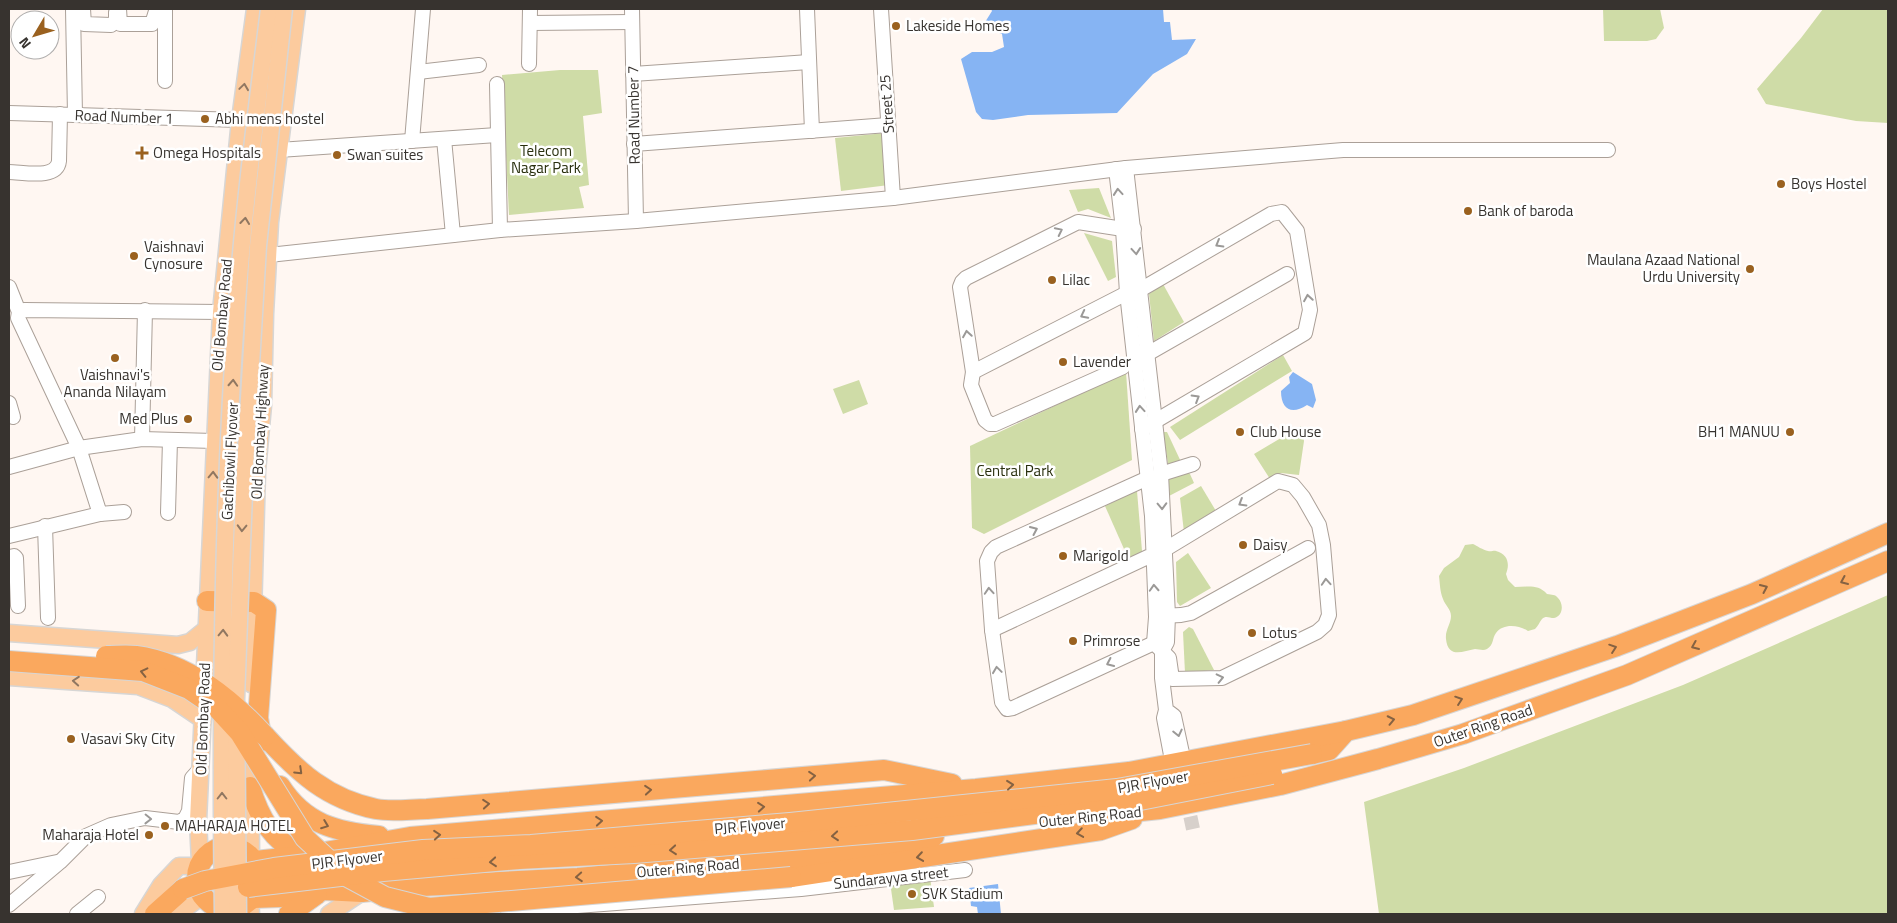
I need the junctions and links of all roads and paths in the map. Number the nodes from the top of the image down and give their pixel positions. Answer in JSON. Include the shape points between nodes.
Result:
{"nodes":[{"id":1,"x":73,"y":9,"type":"edge"},
{"id":2,"x":82,"y":9,"type":"edge"},
{"id":3,"x":117,"y":9,"type":"edge"},
{"id":4,"x":255,"y":9,"type":"edge"},
{"id":5,"x":269,"y":9,"type":"edge"},
{"id":6,"x":284,"y":9,"type":"edge"},
{"id":7,"x":297,"y":9,"type":"edge"},
{"id":8,"x":423,"y":9,"type":"edge"},
{"id":9,"x":530,"y":9,"type":"edge"},
{"id":10,"x":806,"y":9,"type":"edge"},
{"id":11,"x":880,"y":9,"type":"edge"},
{"id":12,"x":160,"y":10,"type":"edge"},
{"id":13,"x":632,"y":16,"type":"edge"},
{"id":14,"x":530,"y":23,"type":"junction"},
{"id":15,"x":809,"y":62,"type":"junction"},
{"id":16,"x":530,"y":64,"type":"dead end"},
{"id":17,"x":479,"y":65,"type":"dead end"},
{"id":18,"x":418,"y":72,"type":"junction"},
{"id":19,"x":633,"y":74,"type":"junction"},
{"id":20,"x":165,"y":81,"type":"dead end"},
{"id":21,"x":497,"y":84,"type":"dead end"},
{"id":22,"x":9,"y":113,"type":"edge"},
{"id":23,"x":60,"y":114,"type":"junction"},
{"id":24,"x":75,"y":114,"type":"junction"},
{"id":25,"x":240,"y":120,"type":"junction"},
{"id":26,"x":888,"y":125,"type":"junction"},
{"id":27,"x":812,"y":131,"type":"junction"},
{"id":28,"x":497,"y":135,"type":"junction"},
{"id":29,"x":444,"y":139,"type":"junction"},
{"id":30,"x":412,"y":141,"type":"junction"},
{"id":31,"x":634,"y":144,"type":"junction"},
{"id":32,"x":279,"y":150,"type":"junction"},
{"id":33,"x":1608,"y":150,"type":"dead end"},
{"id":34,"x":1121,"y":168,"type":"junction"},
{"id":35,"x":9,"y":172,"type":"edge"},
{"id":36,"x":893,"y":198,"type":"junction"},
{"id":37,"x":636,"y":221,"type":"junction"},
{"id":38,"x":1128,"y":229,"type":"junction"},
{"id":39,"x":500,"y":230,"type":"junction"},
{"id":40,"x":453,"y":235,"type":"junction"},
{"id":41,"x":269,"y":256,"type":"junction"},
{"id":42,"x":1287,"y":274,"type":"dead end"},
{"id":43,"x":9,"y":287,"type":"edge"},
{"id":44,"x":1133,"y":291,"type":"junction"},
{"id":45,"x":145,"y":310,"type":"junction"},
{"id":46,"x":221,"y":312,"type":"junction"},
{"id":47,"x":15,"y":317,"type":"edge"},
{"id":48,"x":1142,"y":357,"type":"junction"},
{"id":49,"x":1123,"y":367,"type":"dead end"},
{"id":50,"x":973,"y":372,"type":"junction"},
{"id":51,"x":9,"y":402,"type":"edge"},
{"id":52,"x":13,"y":417,"type":"dead end"},
{"id":53,"x":1148,"y":426,"type":"junction"},
{"id":54,"x":142,"y":439,"type":"junction"},
{"id":55,"x":170,"y":440,"type":"junction"},
{"id":56,"x":214,"y":441,"type":"junction"},
{"id":57,"x":79,"y":448,"type":"junction"},
{"id":58,"x":1193,"y":464,"type":"dead end"},
{"id":59,"x":9,"y":467,"type":"edge"},
{"id":60,"x":1154,"y":476,"type":"junction"},
{"id":61,"x":124,"y":512,"type":"dead end"},
{"id":62,"x":168,"y":513,"type":"dead end"},
{"id":63,"x":100,"y":514,"type":"junction"},
{"id":64,"x":44,"y":526,"type":"junction"},
{"id":65,"x":1888,"y":533,"type":"edge"},
{"id":66,"x":9,"y":536,"type":"edge"},
{"id":67,"x":1308,"y":548,"type":"dead end"},
{"id":68,"x":1158,"y":553,"type":"junction"},
{"id":69,"x":9,"y":557,"type":"edge"},
{"id":70,"x":1888,"y":561,"type":"edge"},
{"id":71,"x":208,"y":601,"type":"junction"},
{"id":72,"x":254,"y":602,"type":"junction"},
{"id":73,"x":18,"y":606,"type":"dead end"},
{"id":74,"x":1162,"y":616,"type":"junction"},
{"id":75,"x":48,"y":618,"type":"dead end"},
{"id":76,"x":206,"y":629,"type":"junction"},
{"id":77,"x":992,"y":630,"type":"junction"},
{"id":78,"x":9,"y":633,"type":"edge"},
{"id":79,"x":1158,"y":647,"type":"junction"},
{"id":80,"x":9,"y":650,"type":"edge"},
{"id":81,"x":9,"y":661,"type":"edge"},
{"id":82,"x":9,"y":677,"type":"edge"},
{"id":83,"x":1166,"y":710,"type":"dead end"},
{"id":84,"x":203,"y":720,"type":"junction"},
{"id":85,"x":1346,"y":731,"type":"junction"},
{"id":86,"x":1314,"y":759,"type":"junction"},
{"id":87,"x":1369,"y":762,"type":"junction"},
{"id":88,"x":201,"y":768,"type":"junction"},
{"id":89,"x":250,"y":787,"type":"junction"},
{"id":90,"x":976,"y":789,"type":"junction"},
{"id":91,"x":1160,"y":809,"type":"junction"},
{"id":92,"x":410,"y":837,"type":"junction"},
{"id":93,"x":302,"y":856,"type":"junction"},
{"id":94,"x":252,"y":859,"type":"junction"},
{"id":95,"x":60,"y":862,"type":"junction"},
{"id":96,"x":200,"y":864,"type":"junction"},
{"id":97,"x":965,"y":870,"type":"dead end"},
{"id":98,"x":9,"y":872,"type":"edge"},
{"id":99,"x":398,"y":888,"type":"junction"},
{"id":100,"x":323,"y":890,"type":"junction"},
{"id":101,"x":362,"y":892,"type":"junction"},
{"id":102,"x":98,"y":897,"type":"dead end"},
{"id":103,"x":202,"y":903,"type":"edge"},
{"id":104,"x":9,"y":904,"type":"edge"},
{"id":105,"x":248,"y":907,"type":"edge"},
{"id":106,"x":77,"y":914,"type":"edge"},
{"id":107,"x":143,"y":914,"type":"edge"},
{"id":108,"x":155,"y":914,"type":"edge"},
{"id":109,"x":167,"y":914,"type":"edge"},
{"id":110,"x":178,"y":914,"type":"edge"},
{"id":111,"x":223,"y":914,"type":"edge"},
{"id":112,"x":289,"y":914,"type":"edge"},
{"id":113,"x":329,"y":914,"type":"edge"},
{"id":114,"x":404,"y":914,"type":"edge"},
{"id":115,"x":502,"y":914,"type":"edge"},
{"id":116,"x":508,"y":914,"type":"edge"}],
"edges":[{"from":1,"to":24,"type":"street"},
{"from":2,"to":3,"type":"street","via":[[84,24],[111,25],[116,21]]},
{"from":3,"to":12,"type":"street","via":[[120,24],[152,24]]},
{"from":25,"to":4,"type":"main road","name":"Old Bombay Road","one_way":true},
{"from":111,"to":5,"type":"main road","name":"Gachibowli Flyover","one_way":true,"bridge":true,"via":[[221,692],[237,305]]},
{"from":6,"to":105,"type":"main road","name":"Gachibowli Flyover","one_way":true,"bridge":true,"via":[[258,246],[245,468],[236,699]]},
{"from":7,"to":32,"type":"main road","name":"Old Bombay Highway"},
{"from":8,"to":18,"type":"street"},
{"from":9,"to":14,"type":"street"},
{"from":10,"to":15,"type":"street"},
{"from":11,"to":26,"type":"street","name":"Street 25"},
{"from":12,"to":20,"type":"street"},
{"from":13,"to":14,"type":"street"},
{"from":13,"to":19,"type":"street","name":"Road Number 7"},
{"from":14,"to":16,"type":"street"},
{"from":15,"to":19,"type":"street"},
{"from":15,"to":27,"type":"street"},
{"from":17,"to":18,"type":"street"},
{"from":18,"to":30,"type":"street"},
{"from":19,"to":31,"type":"street","name":"Road Number 7"},
{"from":21,"to":28,"type":"street"},
{"from":22,"to":23,"type":"street","name":"Road Number 1"},
{"from":23,"to":24,"type":"street","name":"Road Number 1"},
{"from":23,"to":35,"type":"street","via":[[59,166],[44,173]]},
{"from":24,"to":25,"type":"street","name":"Road Number 1"},
{"from":25,"to":46,"type":"main road","name":"Old Bombay Road"},
{"from":26,"to":27,"type":"street"},
{"from":26,"to":36,"type":"street","name":"Street 25"},
{"from":27,"to":31,"type":"street"},
{"from":28,"to":29,"type":"street"},
{"from":28,"to":39,"type":"street"},
{"from":29,"to":30,"type":"street"},
{"from":29,"to":40,"type":"street"},
{"from":30,"to":32,"type":"street"},
{"from":31,"to":37,"type":"street","name":"Road Number 7"},
{"from":32,"to":41,"type":"main road","name":"Old Bombay Highway"},
{"from":33,"to":34,"type":"street","via":[[1343,150]]},
{"from":34,"to":36,"type":"street"},
{"from":34,"to":38,"type":"street"},
{"from":36,"to":37,"type":"street"},
{"from":37,"to":39,"type":"street"},
{"from":38,"to":44,"type":"street"},
{"from":50,"to":38,"type":"street","one_way":true,"via":[[960,287],[962,282],[1078,222]]},
{"from":39,"to":40,"type":"street"},
{"from":40,"to":41,"type":"street"},
{"from":41,"to":72,"type":"main road","name":"Old Bombay Highway","via":[[257,471]]},
{"from":42,"to":48,"type":"street"},
{"from":43,"to":47,"type":"street"},
{"from":44,"to":48,"type":"street"},
{"from":44,"to":50,"type":"street","one_way":true},
{"from":53,"to":44,"type":"street","one_way":true,"via":[[1305,333],[1310,310],[1297,231],[1282,212],[1271,214]]},
{"from":45,"to":46,"type":"street"},
{"from":45,"to":47,"type":"street","via":[[24,310]]},
{"from":45,"to":54,"type":"street"},
{"from":46,"to":56,"type":"main road","name":"Old Bombay Road"},
{"from":47,"to":57,"type":"street"},
{"from":48,"to":53,"type":"street"},
{"from":49,"to":50,"type":"street","via":[[995,424],[985,420],[971,385]]},
{"from":51,"to":52,"type":"street"},
{"from":53,"to":60,"type":"street"},
{"from":54,"to":55,"type":"street"},
{"from":54,"to":57,"type":"street"},
{"from":55,"to":56,"type":"street"},
{"from":55,"to":62,"type":"street"},
{"from":71,"to":56,"type":"main road","name":"Old Bombay Road","one_way":true},
{"from":57,"to":59,"type":"street"},
{"from":57,"to":63,"type":"street"},
{"from":58,"to":60,"type":"street"},
{"from":60,"to":68,"type":"street","via":[[1152,516]]},
{"from":77,"to":60,"type":"street","one_way":true,"via":[[987,561],[996,547]]},
{"from":61,"to":63,"type":"street"},
{"from":63,"to":64,"type":"street"},
{"from":64,"to":66,"type":"street"},
{"from":64,"to":75,"type":"street"},
{"from":85,"to":65,"type":"highway","one_way":true,"via":[[1413,715],[1617,646],[1752,594]]},
{"from":67,"to":74,"type":"street","via":[[1191,613]]},
{"from":68,"to":74,"type":"street"},
{"from":68,"to":77,"type":"street"},
{"from":79,"to":68,"type":"street","one_way":true,"via":[[1169,658],[1172,680],[1212,680],[1230,675],[1318,632],[1329,615],[1319,525],[1293,486],[1278,481]]},
{"from":69,"to":73,"type":"street","via":[[16,558]]},
{"from":70,"to":87,"type":"highway","name":"Outer Ring Road","one_way":true,"via":[[1627,675],[1463,734]]},
{"from":71,"to":72,"type":"highway"},
{"from":71,"to":76,"type":"main road","name":"Old Bombay Road"},
{"from":72,"to":89,"type":"main road","name":"Old Bombay Highway"},
{"from":72,"to":92,"type":"highway","one_way":true,"via":[[266,610],[259,726],[271,772],[284,792],[313,820],[337,830]]},
{"from":74,"to":79,"type":"street","via":[[1166,642]]},
{"from":76,"to":78,"type":"main road","via":[[190,642],[178,645]]},
{"from":76,"to":84,"type":"main road","name":"Old Bombay Road"},
{"from":79,"to":77,"type":"street","one_way":true,"via":[[1007,709],[1002,702]]},
{"from":79,"to":83,"type":"street"},
{"from":80,"to":90,"type":"highway","one_way":true,"bridge":true,"via":[[135,656],[157,660],[186,672],[244,713],[305,777],[340,799],[378,810],[427,809],[884,770]]},
{"from":91,"to":81,"type":"highway","one_way":true,"bridge":true,"via":[[1101,830],[791,877],[429,908],[385,897],[346,876],[305,838],[240,733],[217,708],[189,688],[143,671]]},
{"from":84,"to":82,"type":"main road","one_way":true,"via":[[172,699],[138,686]]},
{"from":84,"to":88,"type":"main road","name":"Old Bombay Road"},
{"from":85,"to":86,"type":"highway","name":"PJR Flyover","via":[[1329,750]]},
{"from":90,"to":85,"type":"highway","one_way":true,"via":[[1129,772]]},
{"from":86,"to":87,"type":"highway","name":"PJR Flyover"},
{"from":86,"to":108,"type":"highway","name":"PJR Flyover","bridge":true,"via":[[1117,789],[790,823],[531,845],[423,850],[274,868],[205,881],[183,889]]},
{"from":86,"to":109,"type":"highway","name":"PJR Flyover","one_way":true,"bridge":true,"via":[[1237,782],[1135,800],[912,830],[634,854],[519,859],[271,883],[190,898]]},
{"from":87,"to":91,"type":"highway","name":"Outer Ring Road"},
{"from":95,"to":88,"type":"street","one_way":true,"via":[[86,836],[111,825],[145,818],[179,822],[185,819],[189,811],[192,778]]},
{"from":88,"to":96,"type":"main road","name":"Old Bombay Road"},
{"from":89,"to":93,"type":"highway","via":[[257,810],[269,831]]},
{"from":89,"to":94,"type":"main road","name":"Old Bombay Highway"},
{"from":92,"to":90,"type":"highway","one_way":true},
{"from":91,"to":99,"type":"highway","name":"Outer Ring Road","one_way":true,"via":[[976,830],[784,859],[578,878]]},
{"from":92,"to":93,"type":"highway"},
{"from":93,"to":94,"type":"highway"},
{"from":94,"to":96,"type":"highway","via":[[238,848],[227,846],[212,851]]},
{"from":94,"to":105,"type":"highway","via":[[259,880]]},
{"from":95,"to":98,"type":"street"},
{"from":95,"to":104,"type":"street"},
{"from":96,"to":103,"type":"highway","via":[[196,880]]},
{"from":96,"to":107,"type":"main road","via":[[179,866],[161,885]]},
{"from":97,"to":116,"type":"street","name":"Sundarayya street"},
{"from":99,"to":101,"type":"highway","name":"Outer Ring Road"},
{"from":99,"to":114,"type":"street"},
{"from":100,"to":101,"type":"highway","name":"Outer Ring Road"},
{"from":100,"to":105,"type":"highway","name":"Outer Ring Road"},
{"from":100,"to":112,"type":"highway"},
{"from":101,"to":113,"type":"main road"},
{"from":102,"to":106,"type":"street"},
{"from":103,"to":105,"type":"highway","via":[[228,910]]},
{"from":103,"to":110,"type":"main road"},
{"from":115,"to":116,"type":"street","name":"Sundarayya street"}]}
